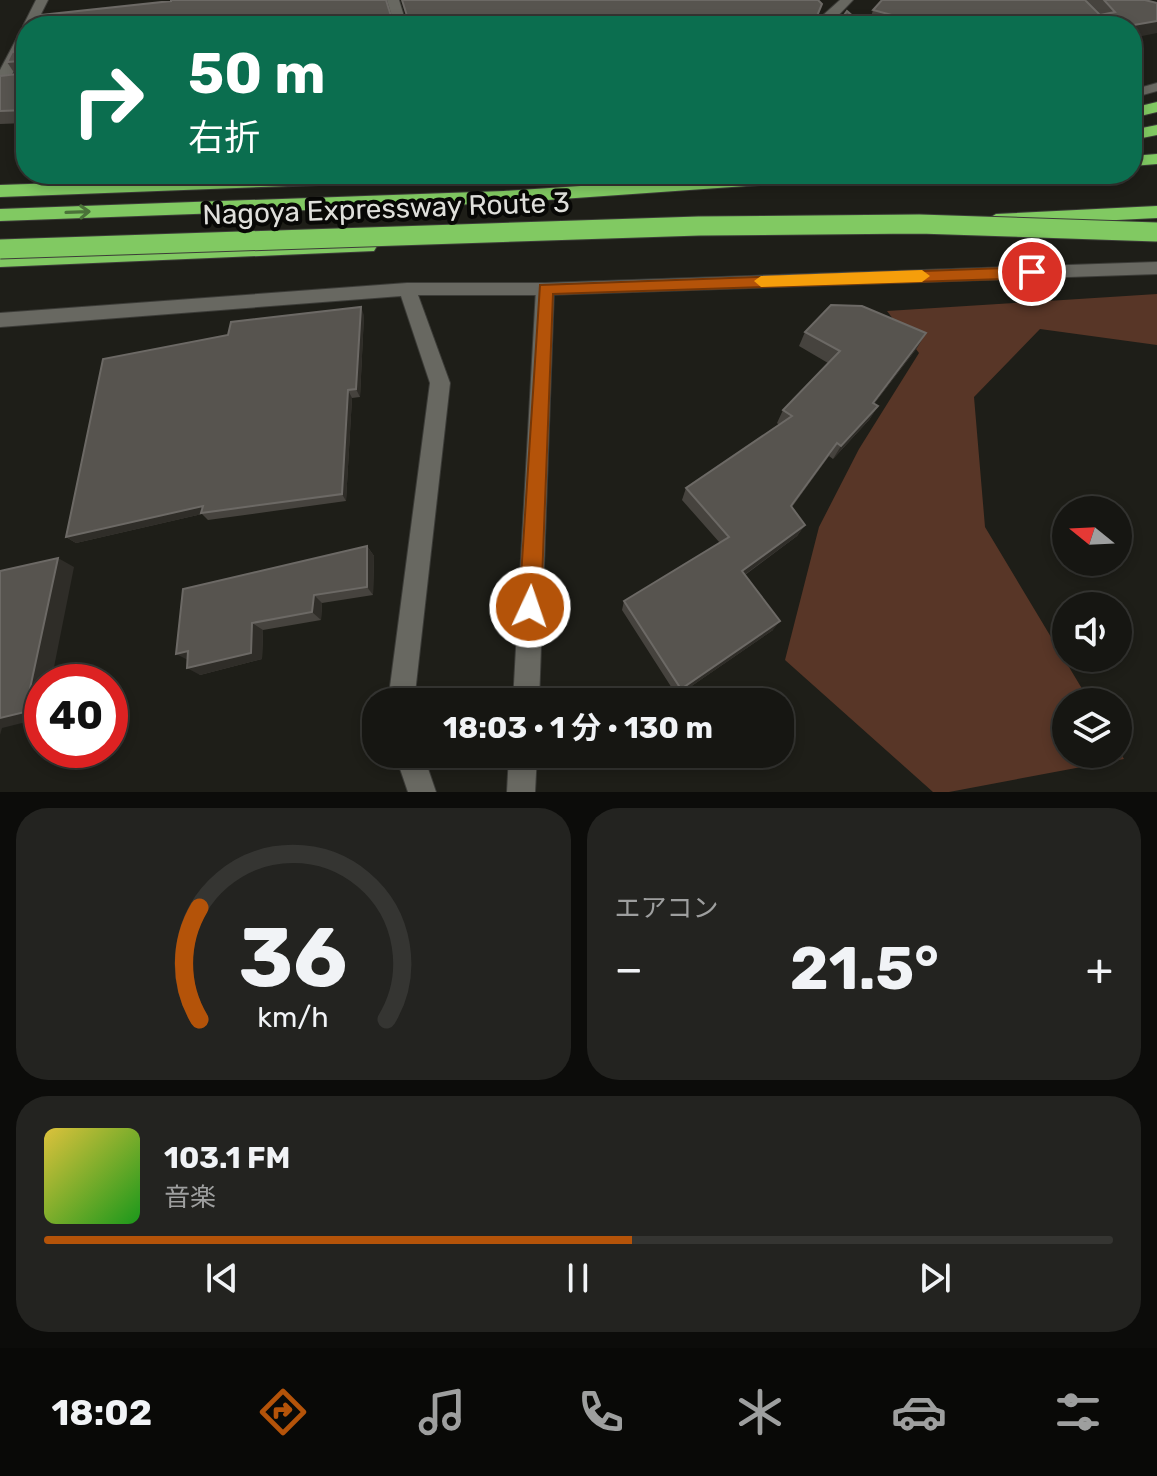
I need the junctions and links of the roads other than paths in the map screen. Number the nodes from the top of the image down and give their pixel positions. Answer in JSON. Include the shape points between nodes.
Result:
{"nodes":[{"id":1,"x":847,"y":0,"type":"edge"},
{"id":2,"x":828,"y":16,"type":"edge"},
{"id":3,"x":6,"y":60,"type":"edge"},
{"id":4,"x":4,"y":82,"type":"edge"},
{"id":5,"x":174,"y":184,"type":"edge"},
{"id":6,"x":698,"y":184,"type":"edge"},
{"id":7,"x":0,"y":191,"type":"edge"},
{"id":8,"x":1157,"y":212,"type":"edge"},
{"id":9,"x":0,"y":215,"type":"edge"},
{"id":10,"x":1157,"y":232,"type":"edge"},
{"id":11,"x":0,"y":249,"type":"edge"},
{"id":12,"x":0,"y":260,"type":"edge"},
{"id":13,"x":1157,"y":268,"type":"edge"},
{"id":14,"x":407,"y":289,"type":"junction"},
{"id":15,"x":545,"y":289,"type":"junction"},
{"id":16,"x":0,"y":320,"type":"edge"},
{"id":17,"x":403,"y":688,"type":"edge"},
{"id":18,"x":527,"y":688,"type":"edge"},
{"id":19,"x":414,"y":768,"type":"edge"},
{"id":20,"x":522,"y":768,"type":"edge"},
{"id":21,"x":422,"y":792,"type":"edge"},
{"id":22,"x":521,"y":792,"type":"edge"}],
"edges":[{"from":1,"to":2,"type":"street"},
{"from":3,"to":4,"type":"street"},
{"from":5,"to":7,"type":"highway"},
{"from":9,"to":6,"type":"highway","name":"Nagoya Expressway Route 3","one_way":true,"via":[[504,197]]},
{"from":8,"to":12,"type":"highway"},
{"from":10,"to":11,"type":"highway","name":"Nagoya Expressway Route 3","bridge":true,"via":[[919,224],[699,226]]},
{"from":13,"to":15,"type":"street"},
{"from":14,"to":15,"type":"street"},
{"from":14,"to":16,"type":"street"},
{"from":14,"to":17,"type":"street","via":[[440,383]]},
{"from":15,"to":18,"type":"street"},
{"from":19,"to":21,"type":"street"},
{"from":20,"to":22,"type":"street"}]}
